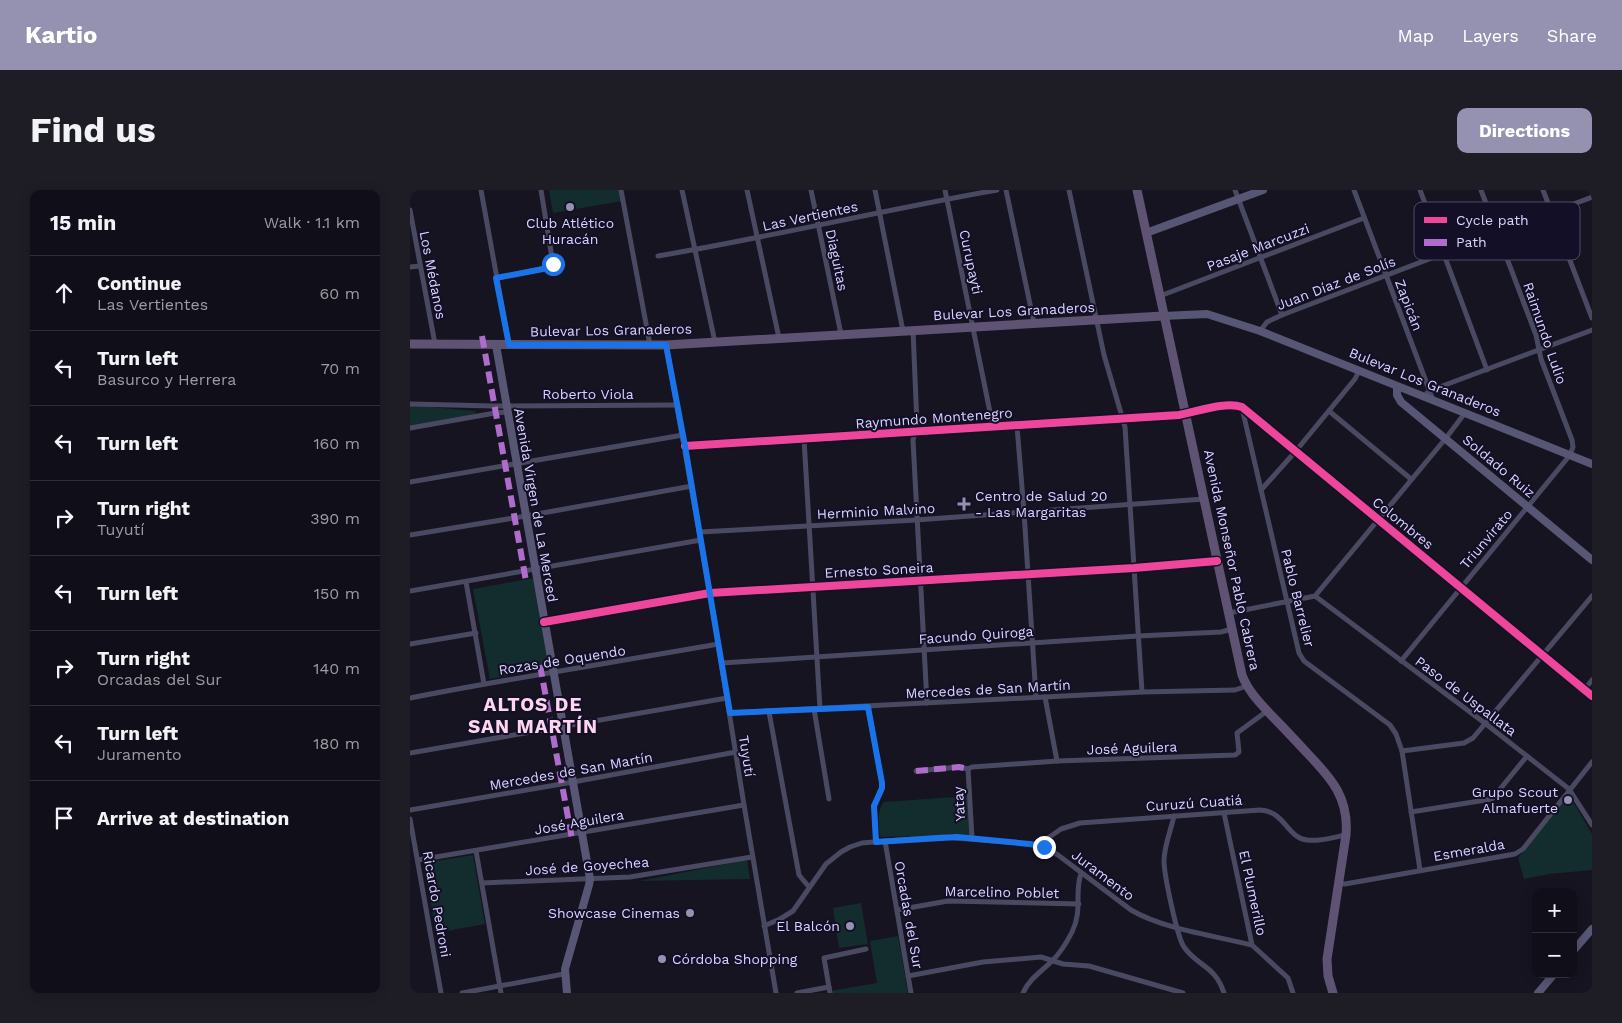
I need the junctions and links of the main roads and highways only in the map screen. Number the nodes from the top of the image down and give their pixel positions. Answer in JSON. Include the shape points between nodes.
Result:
{"nodes":[{"id":1,"x":1137,"y":190,"type":"edge"},
{"id":2,"x":1262,"y":190,"type":"edge"},
{"id":3,"x":1146,"y":234,"type":"junction"},
{"id":4,"x":1163,"y":316,"type":"junction"},
{"id":5,"x":410,"y":344,"type":"edge"},
{"id":6,"x":496,"y":345,"type":"junction"},
{"id":7,"x":1397,"y":386,"type":"junction"},
{"id":8,"x":1592,"y":464,"type":"edge"},
{"id":9,"x":1592,"y":560,"type":"edge"},
{"id":10,"x":1592,"y":929,"type":"edge"},
{"id":11,"x":1577,"y":946,"type":"edge"},
{"id":12,"x":1551,"y":978,"type":"edge"},
{"id":13,"x":567,"y":993,"type":"edge"},
{"id":14,"x":1334,"y":993,"type":"edge"},
{"id":15,"x":1538,"y":993,"type":"edge"}],
"edges":[{"from":1,"to":3,"type":"main road","name":"Avenida Monseñor Pablo Cabrera"},
{"from":2,"to":3,"type":"main road"},
{"from":3,"to":4,"type":"main road","name":"Avenida Monseñor Pablo Cabrera"},
{"from":4,"to":6,"type":"main road","name":"Bulevar Los Granaderos","via":[[666,345]]},
{"from":4,"to":7,"type":"main road","name":"Bulevar Los Granaderos","via":[[1207,314],[1260,331]]},
{"from":4,"to":14,"type":"main road","name":"Avenida Monseñor Pablo Cabrera","via":[[1239,663],[1247,686],[1324,771],[1342,799],[1346,814],[1346,835],[1327,959]]},
{"from":5,"to":6,"type":"main road","name":"Bulevar Los Granaderos"},
{"from":6,"to":13,"type":"main road","name":"Avenida Virgen de La Merced","via":[[590,879],[564,974]]},
{"from":7,"to":8,"type":"main road","name":"Bulevar Los Granaderos","via":[[1426,394],[1433,400]]},
{"from":7,"to":9,"type":"main road","name":"Soldado Ruiz","via":[[1401,402]]},
{"from":10,"to":11,"type":"main road"},
{"from":12,"to":15,"type":"main road"}]}
